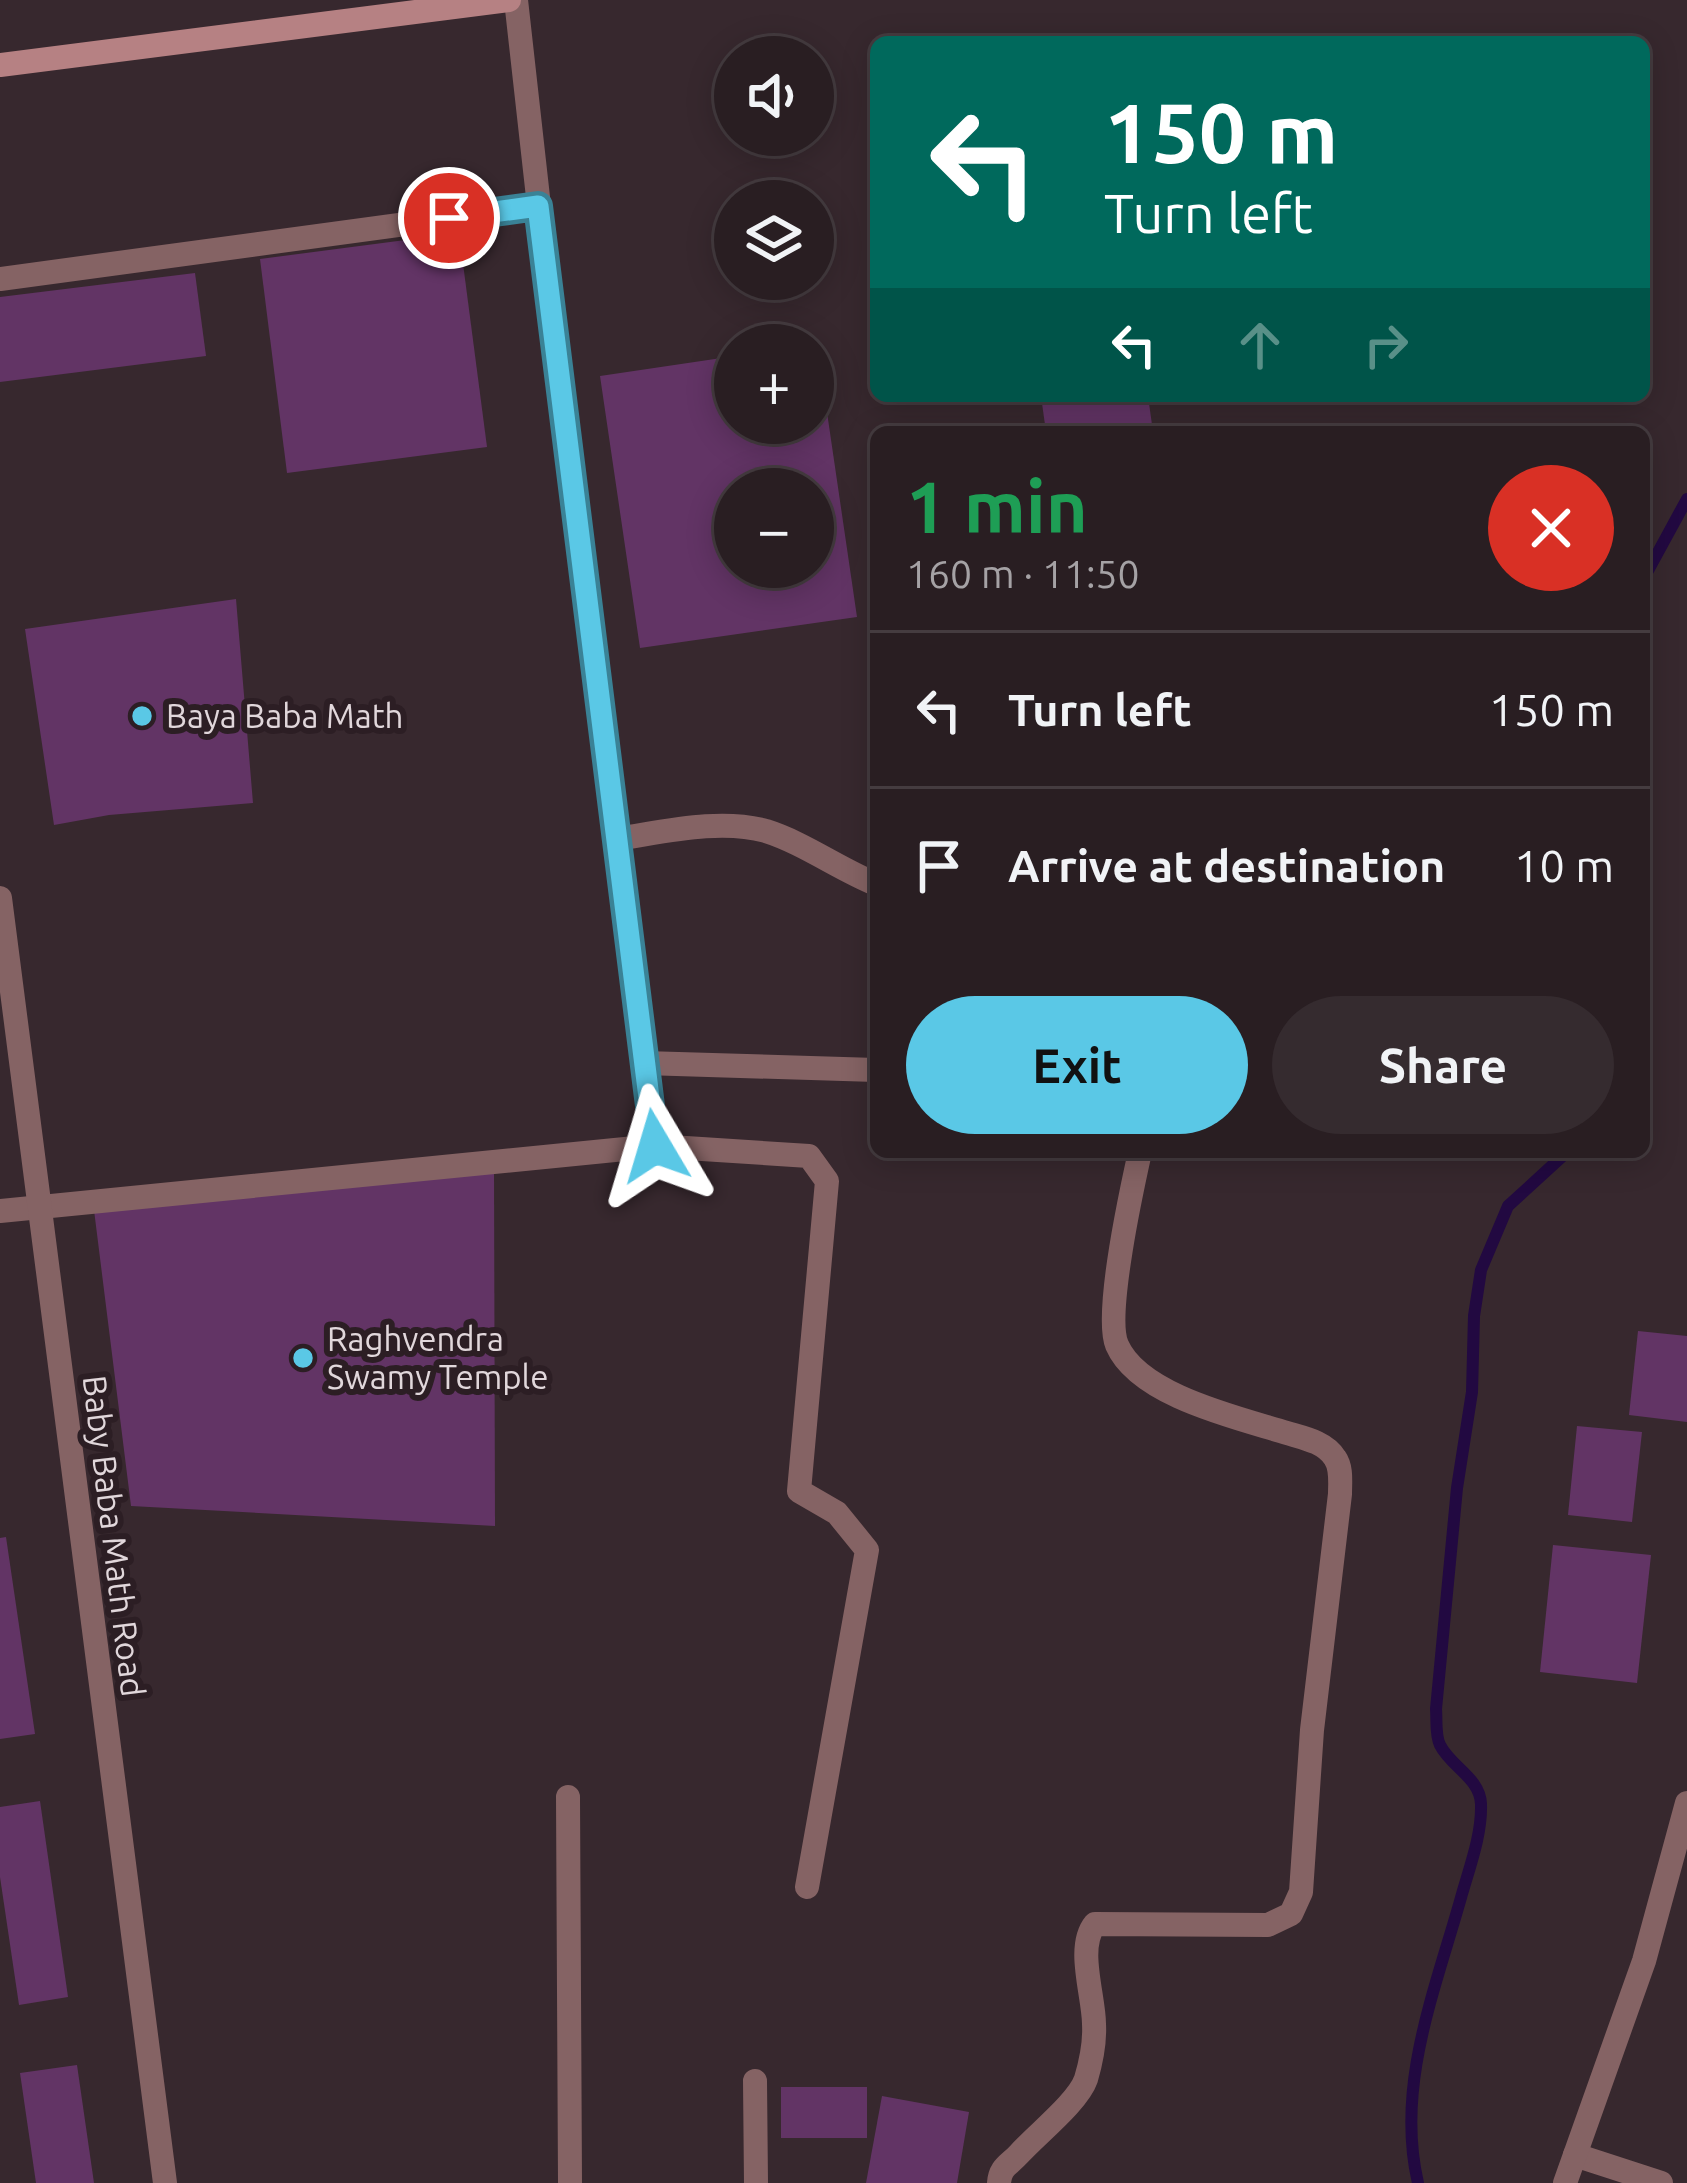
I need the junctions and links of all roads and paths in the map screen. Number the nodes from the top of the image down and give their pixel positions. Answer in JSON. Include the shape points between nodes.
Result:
{"nodes":[{"id":1,"x":513,"y":0,"type":"edge"},
{"id":2,"x":0,"y":65,"type":"edge"},
{"id":3,"x":538,"y":206,"type":"junction"},
{"id":4,"x":0,"y":279,"type":"edge"},
{"id":5,"x":616,"y":839,"type":"junction"},
{"id":6,"x":870,"y":881,"type":"edge"},
{"id":7,"x":0,"y":898,"type":"edge"},
{"id":8,"x":644,"y":1063,"type":"junction"},
{"id":9,"x":870,"y":1070,"type":"edge"},
{"id":10,"x":655,"y":1146,"type":"junction"},
{"id":11,"x":1139,"y":1158,"type":"edge"},
{"id":12,"x":38,"y":1206,"type":"junction"},
{"id":13,"x":0,"y":1211,"type":"edge"},
{"id":14,"x":568,"y":1797,"type":"dead end"},
{"id":15,"x":1687,"y":1803,"type":"edge"},
{"id":16,"x":807,"y":1887,"type":"dead end"},
{"id":17,"x":755,"y":2081,"type":"dead end"},
{"id":18,"x":1575,"y":2155,"type":"junction"},
{"id":19,"x":165,"y":2183,"type":"edge"},
{"id":20,"x":570,"y":2183,"type":"edge"},
{"id":21,"x":756,"y":2183,"type":"edge"},
{"id":22,"x":998,"y":2183,"type":"edge"},
{"id":23,"x":1564,"y":2183,"type":"edge"},
{"id":24,"x":1661,"y":2183,"type":"edge"}],
"edges":[{"from":1,"to":2,"type":"main road"},
{"from":1,"to":3,"type":"street"},
{"from":3,"to":4,"type":"street"},
{"from":3,"to":5,"type":"street"},
{"from":5,"to":6,"type":"street","via":[[754,828]]},
{"from":5,"to":8,"type":"street"},
{"from":7,"to":12,"type":"street","name":"Baby Baba Math Road"},
{"from":8,"to":9,"type":"street"},
{"from":8,"to":10,"type":"street"},
{"from":10,"to":12,"type":"street"},
{"from":10,"to":16,"type":"street","via":[[809,1156],[826,1180],[799,1491],[837,1514],[867,1550]]},
{"from":11,"to":22,"type":"street","via":[[1114,1311],[1117,1346],[1145,1378],[1205,1407],[1314,1441],[1339,1465],[1301,1892],[1291,1914],[1268,1925],[1095,1924],[1087,1951],[1095,2027],[1082,2088],[1000,2171]]},
{"from":12,"to":13,"type":"street"},
{"from":12,"to":19,"type":"street","name":"Baby Baba Math Road"},
{"from":14,"to":20,"type":"street"},
{"from":15,"to":18,"type":"street","via":[[1644,1961]]},
{"from":17,"to":21,"type":"street"},
{"from":18,"to":23,"type":"street"},
{"from":18,"to":24,"type":"street"}]}
